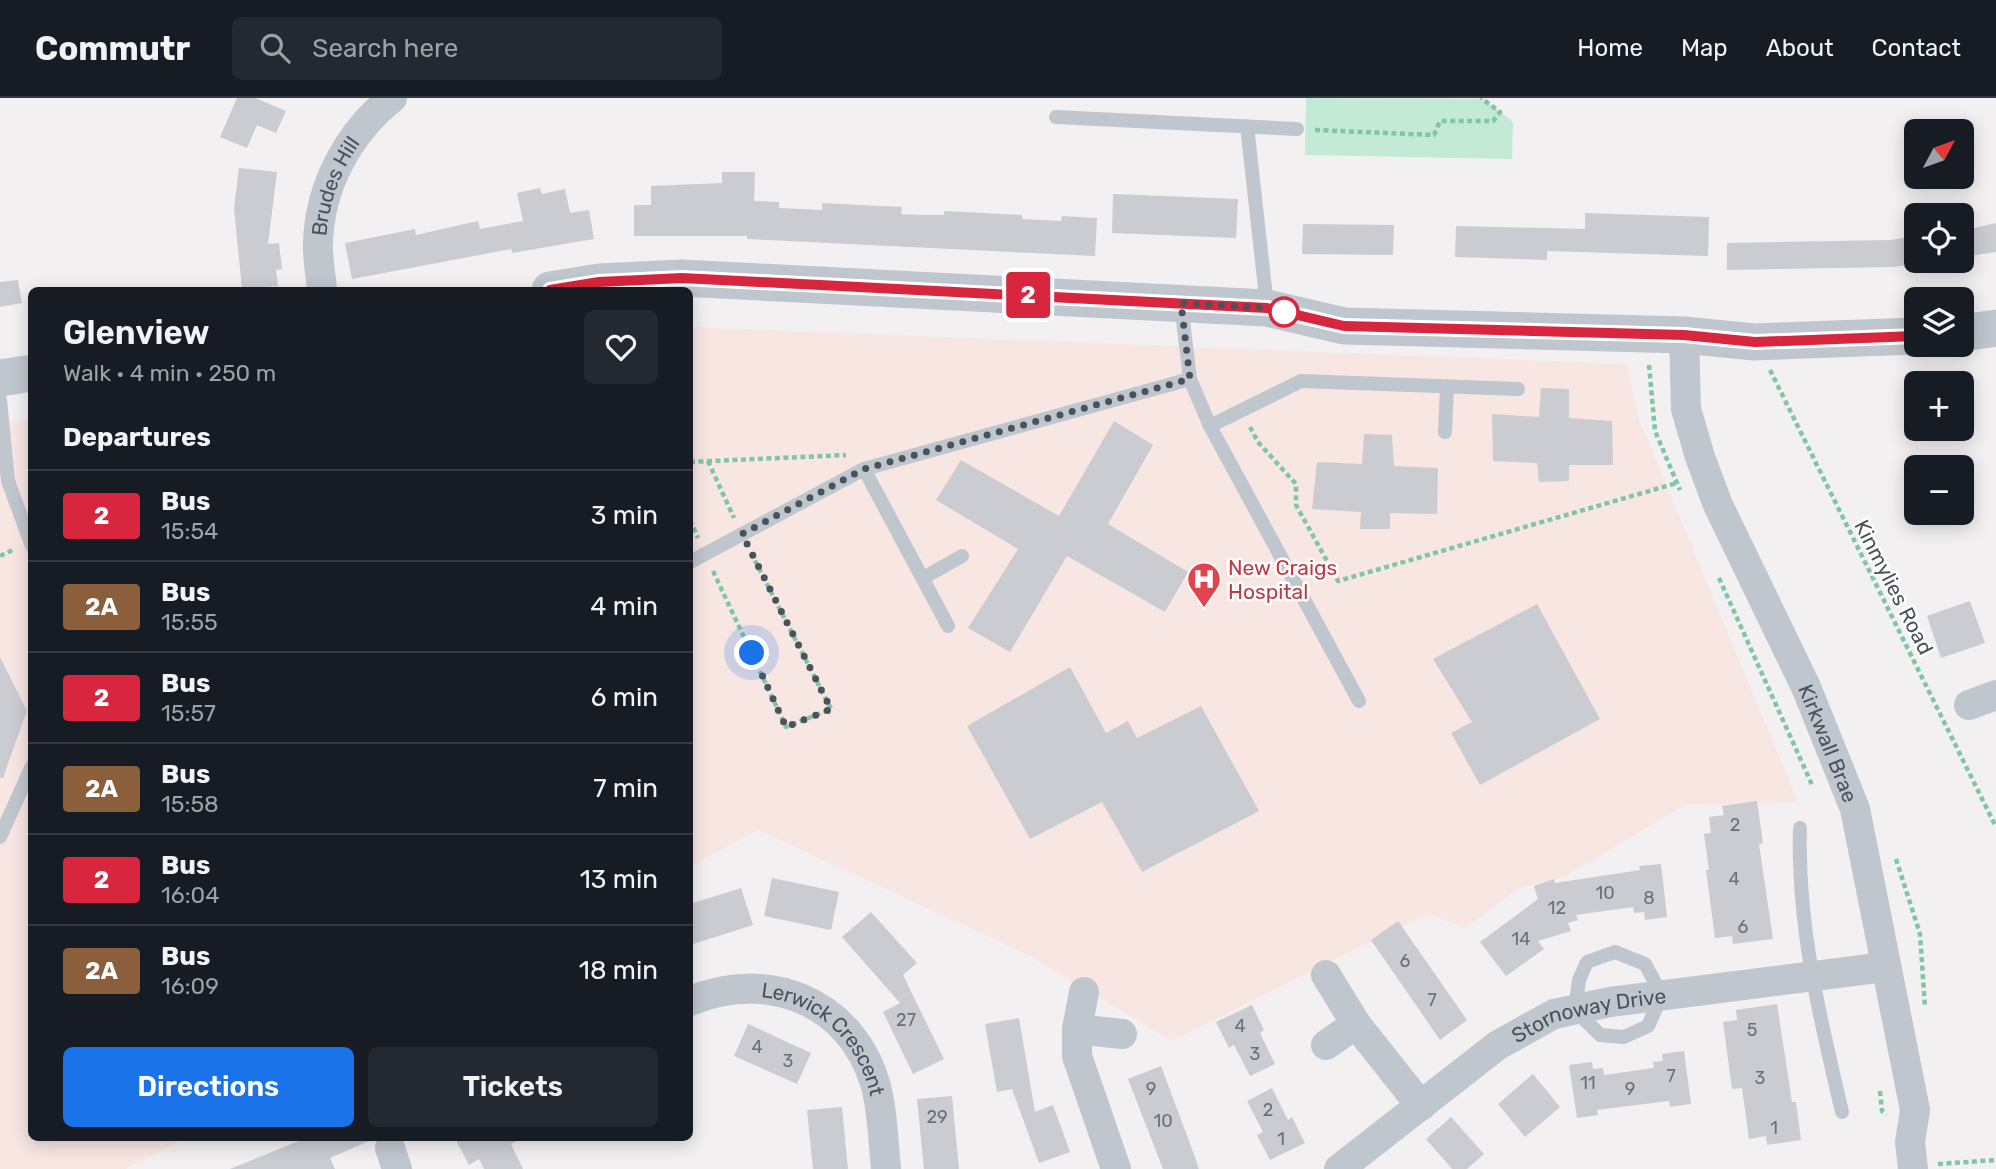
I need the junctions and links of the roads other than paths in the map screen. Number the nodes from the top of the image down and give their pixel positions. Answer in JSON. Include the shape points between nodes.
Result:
{"nodes":[{"id":1,"x":392,"y":98,"type":"edge"},
{"id":2,"x":1056,"y":117,"type":"dead end"},
{"id":3,"x":1247,"y":126,"type":"junction"},
{"id":4,"x":1297,"y":129,"type":"road end"},
{"id":5,"x":322,"y":287,"type":"edge"},
{"id":6,"x":568,"y":287,"type":"edge"},
{"id":7,"x":1181,"y":303,"type":"junction"},
{"id":8,"x":1267,"y":308,"type":"junction"},
{"id":9,"x":1996,"y":328,"type":"edge"},
{"id":10,"x":1974,"y":331,"type":"edge"},
{"id":11,"x":1904,"y":336,"type":"edge"},
{"id":12,"x":1684,"y":344,"type":"junction"},
{"id":13,"x":28,"y":374,"type":"edge"},
{"id":14,"x":0,"y":378,"type":"edge"},
{"id":15,"x":1190,"y":379,"type":"junction"},
{"id":16,"x":1447,"y":386,"type":"junction"},
{"id":17,"x":1518,"y":389,"type":"dead end"},
{"id":18,"x":0,"y":400,"type":"edge"},
{"id":19,"x":1210,"y":426,"type":"junction"},
{"id":20,"x":1445,"y":432,"type":"dead end"},
{"id":21,"x":864,"y":469,"type":"junction"},
{"id":22,"x":4,"y":482,"type":"edge"},
{"id":23,"x":28,"y":537,"type":"edge"},
{"id":24,"x":962,"y":556,"type":"dead end"},
{"id":25,"x":693,"y":560,"type":"edge"},
{"id":26,"x":923,"y":578,"type":"junction"},
{"id":27,"x":948,"y":625,"type":"dead end"},
{"id":28,"x":1359,"y":701,"type":"dead end"},
{"id":29,"x":28,"y":775,"type":"edge"},
{"id":30,"x":1800,"y":828,"type":"dead end"},
{"id":31,"x":0,"y":838,"type":"edge"},
{"id":32,"x":1885,"y":967,"type":"junction"},
{"id":33,"x":1326,"y":975,"type":"dead end"},
{"id":34,"x":1811,"y":977,"type":"junction"},
{"id":35,"x":1084,"y":992,"type":"dead end"},
{"id":36,"x":1662,"y":996,"type":"junction"},
{"id":37,"x":693,"y":1000,"type":"edge"},
{"id":38,"x":1575,"y":1010,"type":"junction"},
{"id":39,"x":1356,"y":1024,"type":"junction"},
{"id":40,"x":1077,"y":1029,"type":"junction"},
{"id":41,"x":1122,"y":1034,"type":"dead end"},
{"id":42,"x":1326,"y":1045,"type":"dead end"},
{"id":43,"x":1420,"y":1106,"type":"junction"},
{"id":44,"x":1842,"y":1112,"type":"dead end"},
{"id":45,"x":1912,"y":1159,"type":"edge"},
{"id":46,"x":1372,"y":1160,"type":"edge"},
{"id":47,"x":886,"y":1169,"type":"edge"},
{"id":48,"x":1116,"y":1169,"type":"edge"},
{"id":49,"x":1339,"y":1169,"type":"edge"}],
"edges":[{"from":1,"to":5,"type":"street","name":"Brudes Hill","via":[[352,139],[328,189],[318,242]]},
{"from":2,"to":3,"type":"lane"},
{"from":3,"to":4,"type":"lane"},
{"from":3,"to":8,"type":"lane"},
{"from":6,"to":7,"type":"street","via":[[682,278]]},
{"from":7,"to":8,"type":"street"},
{"from":7,"to":15,"type":"lane"},
{"from":8,"to":12,"type":"street","via":[[1344,326]]},
{"from":9,"to":10,"type":"street"},
{"from":11,"to":12,"type":"street"},
{"from":12,"to":32,"type":"street","name":"Kirkwall Brae","via":[[1686,409],[1700,457],[1718,505],[1806,687],[1855,809]]},
{"from":13,"to":14,"type":"street"},
{"from":15,"to":19,"type":"lane"},
{"from":15,"to":21,"type":"lane"},
{"from":16,"to":17,"type":"lane"},
{"from":16,"to":19,"type":"lane","via":[[1301,382]]},
{"from":16,"to":20,"type":"lane"},
{"from":18,"to":22,"type":"lane"},
{"from":19,"to":28,"type":"lane"},
{"from":21,"to":25,"type":"lane"},
{"from":21,"to":26,"type":"lane"},
{"from":22,"to":23,"type":"lane"},
{"from":24,"to":26,"type":"lane"},
{"from":26,"to":27,"type":"lane"},
{"from":29,"to":31,"type":"lane"},
{"from":30,"to":34,"type":"lane","via":[[1799,869]]},
{"from":32,"to":34,"type":"street","name":"Stornoway Drive"},
{"from":32,"to":45,"type":"street","name":"Kirkwall Brae","via":[[1914,1110]]},
{"from":33,"to":39,"type":"street"},
{"from":34,"to":36,"type":"street","name":"Stornoway Drive"},
{"from":34,"to":44,"type":"lane"},
{"from":35,"to":40,"type":"street"},
{"from":36,"to":38,"type":"street","name":"Stornoway Drive"},
{"from":36,"to":38,"type":"lane","via":[[1645,964],[1615,952],[1587,962]]},
{"from":37,"to":47,"type":"street","name":"Lerwick Crescent","via":[[735,988],[781,991],[815,1004],[841,1026],[861,1051],[876,1084]]},
{"from":38,"to":43,"type":"street","name":"Stornoway Drive","via":[[1527,1026]]},
{"from":39,"to":42,"type":"street"},
{"from":39,"to":43,"type":"street"},
{"from":40,"to":41,"type":"street"},
{"from":40,"to":48,"type":"street","via":[[1077,1056]]},
{"from":43,"to":46,"type":"street","name":"Stornoway Drive"},
{"from":46,"to":49,"type":"street","name":"Stornoway Drive"}]}
